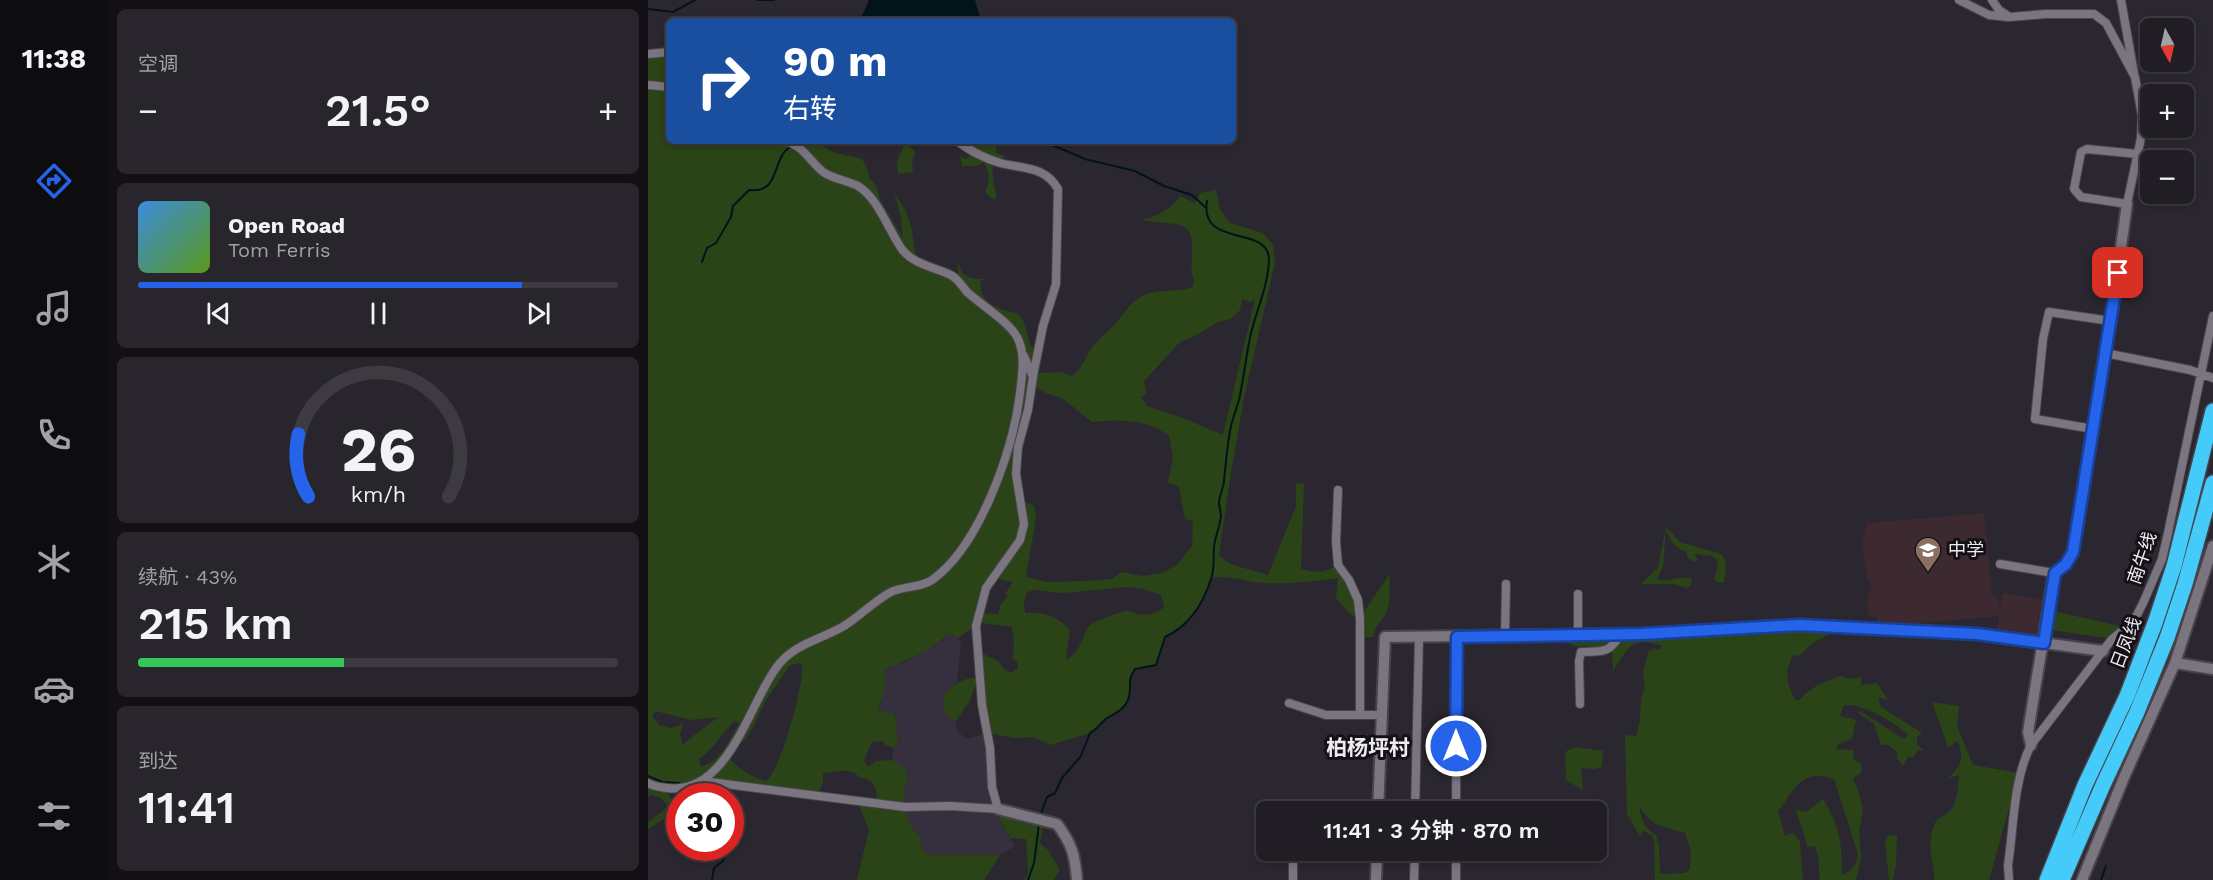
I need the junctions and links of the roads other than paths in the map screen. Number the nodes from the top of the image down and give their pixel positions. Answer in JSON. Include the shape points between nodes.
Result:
{"nodes":[{"id":1,"x":1959,"y":0,"type":"edge"},
{"id":2,"x":1992,"y":0,"type":"edge"},
{"id":3,"x":2121,"y":0,"type":"edge"},
{"id":4,"x":2010,"y":17,"type":"junction"},
{"id":5,"x":666,"y":52,"type":"edge"},
{"id":6,"x":648,"y":54,"type":"edge"},
{"id":7,"x":2135,"y":77,"type":"junction"},
{"id":8,"x":648,"y":85,"type":"edge"},
{"id":9,"x":666,"y":87,"type":"edge"},
{"id":10,"x":796,"y":144,"type":"edge"},
{"id":11,"x":962,"y":144,"type":"edge"},
{"id":12,"x":2137,"y":154,"type":"junction"},
{"id":13,"x":2127,"y":204,"type":"junction"},
{"id":14,"x":2213,"y":316,"type":"edge"},
{"id":15,"x":2111,"y":321,"type":"junction"},
{"id":16,"x":1022,"y":351,"type":"junction"},
{"id":17,"x":2105,"y":353,"type":"junction"},
{"id":18,"x":2201,"y":375,"type":"junction"},
{"id":19,"x":1033,"y":377,"type":"junction"},
{"id":20,"x":2213,"y":378,"type":"edge"},
{"id":21,"x":2213,"y":411,"type":"edge"},
{"id":22,"x":2093,"y":429,"type":"junction"},
{"id":23,"x":2213,"y":483,"type":"edge"},
{"id":24,"x":1338,"y":490,"type":"dead end"},
{"id":25,"x":2213,"y":546,"type":"edge"},
{"id":26,"x":2000,"y":564,"type":"dead end"},
{"id":27,"x":2055,"y":573,"type":"junction"},
{"id":28,"x":1506,"y":584,"type":"dead end"},
{"id":29,"x":1578,"y":594,"type":"dead end"},
{"id":30,"x":1620,"y":634,"type":"junction"},
{"id":31,"x":1578,"y":635,"type":"junction"},
{"id":32,"x":1505,"y":636,"type":"junction"},
{"id":33,"x":1419,"y":637,"type":"junction"},
{"id":34,"x":1457,"y":637,"type":"junction"},
{"id":35,"x":2044,"y":643,"type":"junction"},
{"id":36,"x":2103,"y":651,"type":"junction"},
{"id":37,"x":2175,"y":663,"type":"junction"},
{"id":38,"x":2213,"y":669,"type":"edge"},
{"id":39,"x":1289,"y":703,"type":"dead end"},
{"id":40,"x":1580,"y":704,"type":"dead end"},
{"id":41,"x":1382,"y":715,"type":"junction"},
{"id":42,"x":1360,"y":716,"type":"junction"},
{"id":43,"x":2031,"y":745,"type":"junction"},
{"id":44,"x":702,"y":781,"type":"junction"},
{"id":45,"x":648,"y":783,"type":"edge"},
{"id":46,"x":1378,"y":801,"type":"edge"},
{"id":47,"x":1415,"y":801,"type":"edge"},
{"id":48,"x":1456,"y":801,"type":"edge"},
{"id":49,"x":998,"y":809,"type":"junction"},
{"id":50,"x":1293,"y":861,"type":"edge"},
{"id":51,"x":1377,"y":861,"type":"edge"},
{"id":52,"x":1415,"y":861,"type":"edge"},
{"id":53,"x":1456,"y":861,"type":"edge"},
{"id":54,"x":1077,"y":880,"type":"edge"},
{"id":55,"x":1293,"y":880,"type":"edge"},
{"id":56,"x":1376,"y":880,"type":"edge"},
{"id":57,"x":1415,"y":880,"type":"edge"},
{"id":58,"x":1456,"y":880,"type":"edge"},
{"id":59,"x":2009,"y":880,"type":"edge"},
{"id":60,"x":2047,"y":880,"type":"edge"},
{"id":61,"x":2062,"y":880,"type":"edge"},
{"id":62,"x":2082,"y":880,"type":"edge"}],
"edges":[{"from":1,"to":4,"type":"street","via":[[1989,15]]},
{"from":2,"to":4,"type":"street"},
{"from":3,"to":7,"type":"street"},
{"from":4,"to":7,"type":"street","via":[[2094,14],[2106,23]]},
{"from":5,"to":6,"type":"street"},
{"from":7,"to":12,"type":"street","via":[[2142,116]]},
{"from":8,"to":9,"type":"street"},
{"from":10,"to":16,"type":"street","via":[[824,173],[859,186],[874,202],[910,259],[958,280],[1016,335]]},
{"from":11,"to":19,"type":"street","via":[[983,157],[1043,172],[1058,189],[1056,284]]},
{"from":12,"to":13,"type":"street"},
{"from":12,"to":13,"type":"street","via":[[2087,149],[2081,152],[2074,189],[2081,197]]},
{"from":13,"to":15,"type":"street"},
{"from":14,"to":18,"type":"street","name":"南牛线"},
{"from":15,"to":17,"type":"street"},
{"from":15,"to":22,"type":"street","via":[[2049,312],[2043,339],[2035,419]]},
{"from":16,"to":19,"type":"street"},
{"from":16,"to":44,"type":"street","via":[[1014,434],[985,509],[958,554],[929,583],[892,592],[841,628],[789,653],[775,669],[734,745]]},
{"from":17,"to":18,"type":"street"},
{"from":17,"to":22,"type":"street"},
{"from":18,"to":20,"type":"street"},
{"from":18,"to":36,"type":"street","name":"南牛线","via":[[2162,559],[2134,621]]},
{"from":19,"to":49,"type":"street","via":[[1016,474],[1024,524],[1020,540],[986,588],[976,626],[982,705]]},
{"from":21,"to":60,"type":"highway","name":"日凤线","via":[[2174,566],[2155,623]]},
{"from":22,"to":27,"type":"street","via":[[2073,552]]},
{"from":23,"to":61,"type":"highway","name":"日凤线","via":[[2167,638]]},
{"from":24,"to":42,"type":"street","via":[[1338,565],[1358,600],[1360,619]]},
{"from":25,"to":37,"type":"street"},
{"from":26,"to":27,"type":"street"},
{"from":27,"to":35,"type":"street"},
{"from":28,"to":32,"type":"street"},
{"from":29,"to":31,"type":"street"},
{"from":30,"to":31,"type":"street"},
{"from":30,"to":35,"type":"street","via":[[1799,625],[1977,634]]},
{"from":30,"to":40,"type":"street","via":[[1605,651],[1581,652]]},
{"from":31,"to":32,"type":"street"},
{"from":32,"to":34,"type":"street"},
{"from":33,"to":34,"type":"street"},
{"from":33,"to":41,"type":"street","via":[[1385,637]]},
{"from":33,"to":47,"type":"street"},
{"from":34,"to":48,"type":"street"},
{"from":35,"to":36,"type":"street"},
{"from":35,"to":43,"type":"street","via":[[2028,732]]},
{"from":36,"to":43,"type":"street","name":"南牛线"},
{"from":37,"to":38,"type":"street"},
{"from":37,"to":62,"type":"street"},
{"from":39,"to":42,"type":"street","via":[[1326,715]]},
{"from":41,"to":42,"type":"street"},
{"from":41,"to":46,"type":"street"},
{"from":43,"to":59,"type":"street","name":"南牛线","via":[[2019,773]]},
{"from":44,"to":45,"type":"street","via":[[674,789]]},
{"from":44,"to":49,"type":"street","via":[[905,807]]},
{"from":49,"to":54,"type":"street","via":[[1057,824],[1071,843]]},
{"from":50,"to":55,"type":"street"},
{"from":51,"to":56,"type":"street"},
{"from":52,"to":57,"type":"street"},
{"from":53,"to":58,"type":"street"}]}
